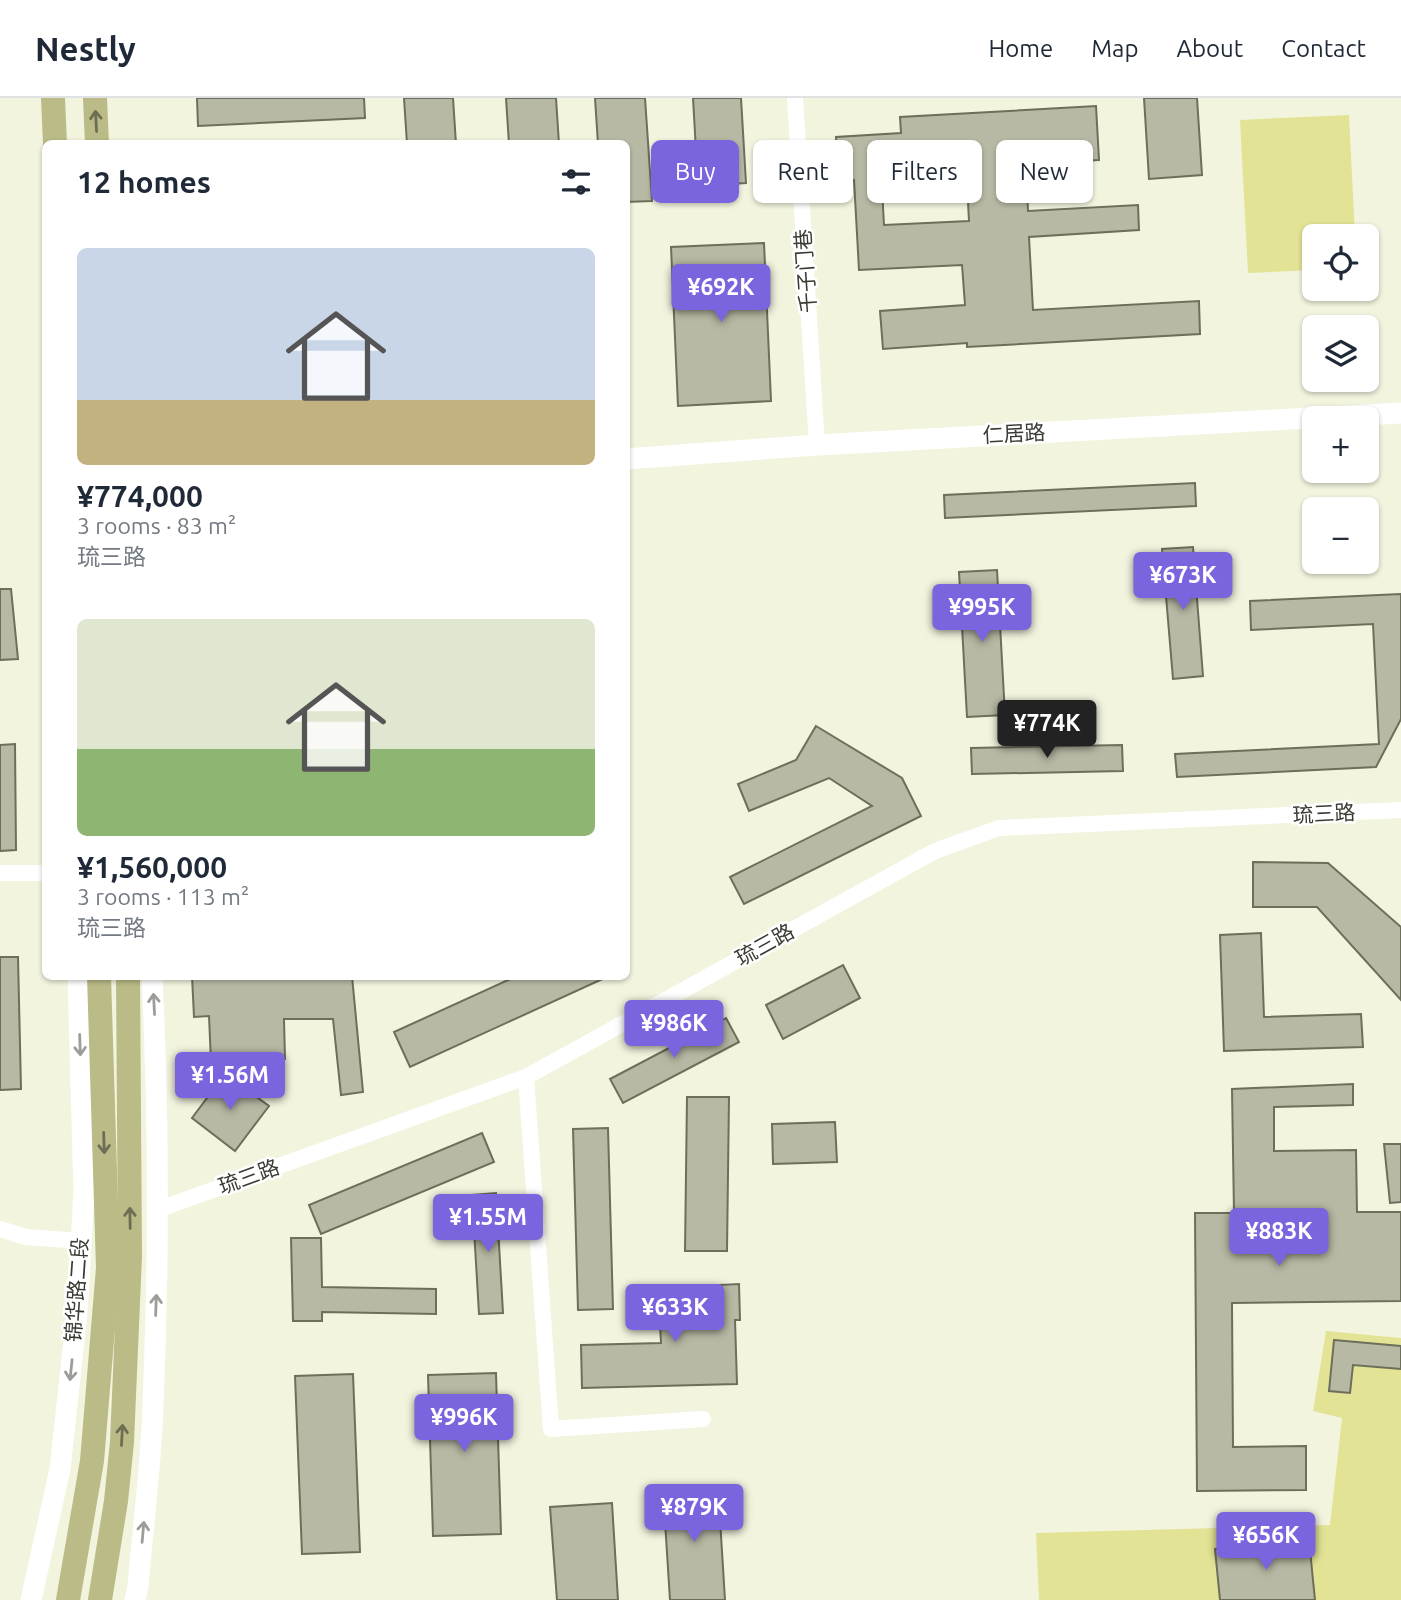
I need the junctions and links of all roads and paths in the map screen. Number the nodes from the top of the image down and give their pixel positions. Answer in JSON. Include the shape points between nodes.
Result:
{"nodes":[{"id":1,"x":53,"y":98,"type":"edge"},
{"id":2,"x":95,"y":98,"type":"edge"},
{"id":3,"x":795,"y":98,"type":"edge"},
{"id":4,"x":55,"y":140,"type":"edge"},
{"id":5,"x":97,"y":140,"type":"edge"},
{"id":6,"x":1401,"y":413,"type":"edge"},
{"id":7,"x":817,"y":445,"type":"junction"},
{"id":8,"x":630,"y":459,"type":"edge"},
{"id":9,"x":1401,"y":810,"type":"edge"},
{"id":10,"x":0,"y":873,"type":"edge"},
{"id":11,"x":42,"y":873,"type":"edge"},
{"id":12,"x":78,"y":980,"type":"edge"},
{"id":13,"x":99,"y":980,"type":"edge"},
{"id":14,"x":128,"y":980,"type":"edge"},
{"id":15,"x":152,"y":980,"type":"edge"},
{"id":16,"x":526,"y":1077,"type":"junction"},
{"id":17,"x":158,"y":1210,"type":"junction"},
{"id":18,"x":0,"y":1229,"type":"edge"},
{"id":19,"x":81,"y":1241,"type":"junction"},
{"id":20,"x":703,"y":1419,"type":"dead end"},
{"id":21,"x":31,"y":1600,"type":"edge"},
{"id":22,"x":68,"y":1600,"type":"edge"},
{"id":23,"x":100,"y":1600,"type":"edge"},
{"id":24,"x":135,"y":1600,"type":"edge"}],
"edges":[{"from":1,"to":4,"type":"main road"},
{"from":5,"to":2,"type":"main road","one_way":true},
{"from":3,"to":7,"type":"street","name":"千子门巷"},
{"from":6,"to":7,"type":"main road","name":"仁居路"},
{"from":7,"to":8,"type":"main road","name":"仁居路"},
{"from":9,"to":16,"type":"street","name":"琉三路","via":[[999,828],[935,851]]},
{"from":10,"to":11,"type":"street"},
{"from":12,"to":19,"type":"main road","name":"锦华路二段","one_way":true,"via":[[84,1192]]},
{"from":13,"to":22,"type":"main road","name":"锦华路二段","one_way":true,"via":[[108,1268],[92,1461]]},
{"from":23,"to":14,"type":"main road","one_way":true,"via":[[117,1501],[130,1256]]},
{"from":17,"to":15,"type":"main road","one_way":true},
{"from":16,"to":17,"type":"street","name":"琉三路"},
{"from":16,"to":20,"type":"street","via":[[551,1429]]},
{"from":24,"to":17,"type":"main road","one_way":true,"via":[[153,1409]]},
{"from":18,"to":19,"type":"street","via":[[26,1237]]},
{"from":19,"to":21,"type":"main road","name":"锦华路二段","one_way":true,"via":[[60,1469]]}]}
